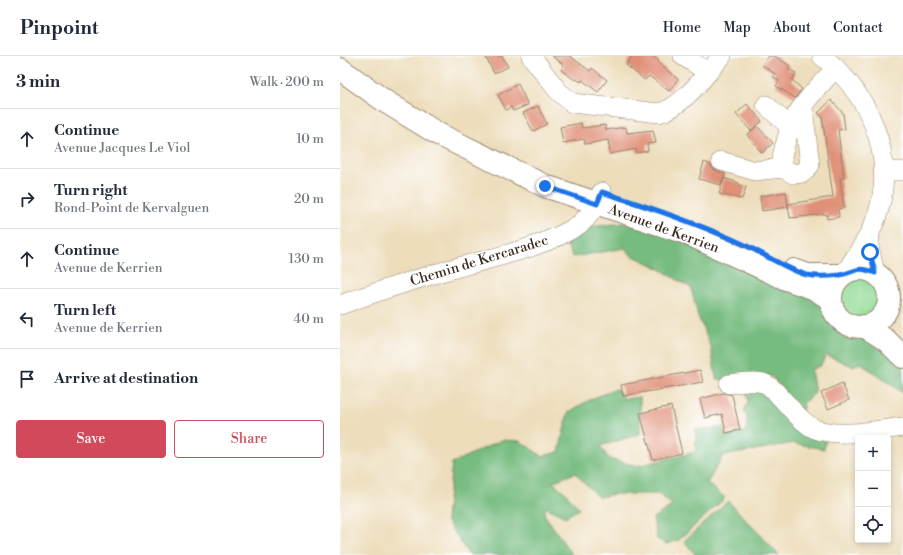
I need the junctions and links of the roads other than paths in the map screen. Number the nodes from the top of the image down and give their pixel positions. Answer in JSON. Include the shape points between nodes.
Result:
{"nodes":[{"id":1,"x":531,"y":56,"type":"edge"},
{"id":2,"x":684,"y":56,"type":"edge"},
{"id":3,"x":722,"y":56,"type":"edge"},
{"id":4,"x":829,"y":62,"type":"edge"},
{"id":5,"x":340,"y":69,"type":"edge"},
{"id":6,"x":708,"y":72,"type":"junction"},
{"id":7,"x":766,"y":104,"type":"dead end"},
{"id":8,"x":803,"y":108,"type":"junction"},
{"id":9,"x":790,"y":127,"type":"junction"},
{"id":10,"x":721,"y":161,"type":"dead end"},
{"id":11,"x":783,"y":168,"type":"junction"},
{"id":12,"x":883,"y":171,"type":"junction"},
{"id":13,"x":903,"y":171,"type":"edge"},
{"id":14,"x":599,"y":198,"type":"junction"},
{"id":15,"x":870,"y":233,"type":"junction"},
{"id":16,"x":875,"y":273,"type":"junction"},
{"id":17,"x":844,"y":274,"type":"junction"},
{"id":18,"x":831,"y":299,"type":"junction"},
{"id":19,"x":340,"y":305,"type":"edge"},
{"id":20,"x":886,"y":309,"type":"junction"},
{"id":21,"x":864,"y":326,"type":"junction"},
{"id":22,"x":903,"y":338,"type":"edge"},
{"id":23,"x":903,"y":357,"type":"edge"},
{"id":24,"x":729,"y":384,"type":"dead end"},
{"id":25,"x":903,"y":427,"type":"edge"}],
"edges":[{"from":1,"to":6,"type":"street","via":[[558,91],[572,103],[634,111],[666,112]]},
{"from":2,"to":6,"type":"street"},
{"from":3,"to":6,"type":"street"},
{"from":4,"to":8,"type":"street"},
{"from":4,"to":12,"type":"street","via":[[855,90],[870,114],[880,142]]},
{"from":5,"to":14,"type":"main road","name":"Avenue de Kerrien","via":[[392,106],[472,152]]},
{"from":7,"to":9,"type":"street"},
{"from":8,"to":9,"type":"street"},
{"from":8,"to":11,"type":"street","via":[[809,168],[803,173],[793,174]]},
{"from":9,"to":11,"type":"street","via":[[782,156]]},
{"from":10,"to":11,"type":"street","via":[[755,170]]},
{"from":12,"to":13,"type":"street"},
{"from":12,"to":15,"type":"street","via":[[881,202]]},
{"from":14,"to":17,"type":"main road","name":"Avenue de Kerrien","via":[[690,222],[744,244],[801,273],[816,276]]},
{"from":14,"to":18,"type":"main road","name":"Avenue de Kerrien","via":[[686,233],[786,279],[813,288]]},
{"from":14,"to":19,"type":"street","name":"Chemin de Kercaradec","via":[[590,214],[579,224],[541,242]]},
{"from":15,"to":16,"type":"street","via":[[869,247]]},
{"from":15,"to":17,"type":"street"},
{"from":16,"to":17,"type":"main road","via":[[860,269]]},
{"from":16,"to":20,"type":"main road","via":[[886,285]]},
{"from":17,"to":18,"type":"main road","via":[[835,282]]},
{"from":18,"to":21,"type":"main road","via":[[832,308],[845,323]]},
{"from":20,"to":21,"type":"main road","via":[[877,321]]},
{"from":20,"to":22,"type":"main road"},
{"from":21,"to":23,"type":"main road","via":[[886,340]]},
{"from":24,"to":25,"type":"street","via":[[766,384],[798,418],[820,431],[844,433]]}]}
